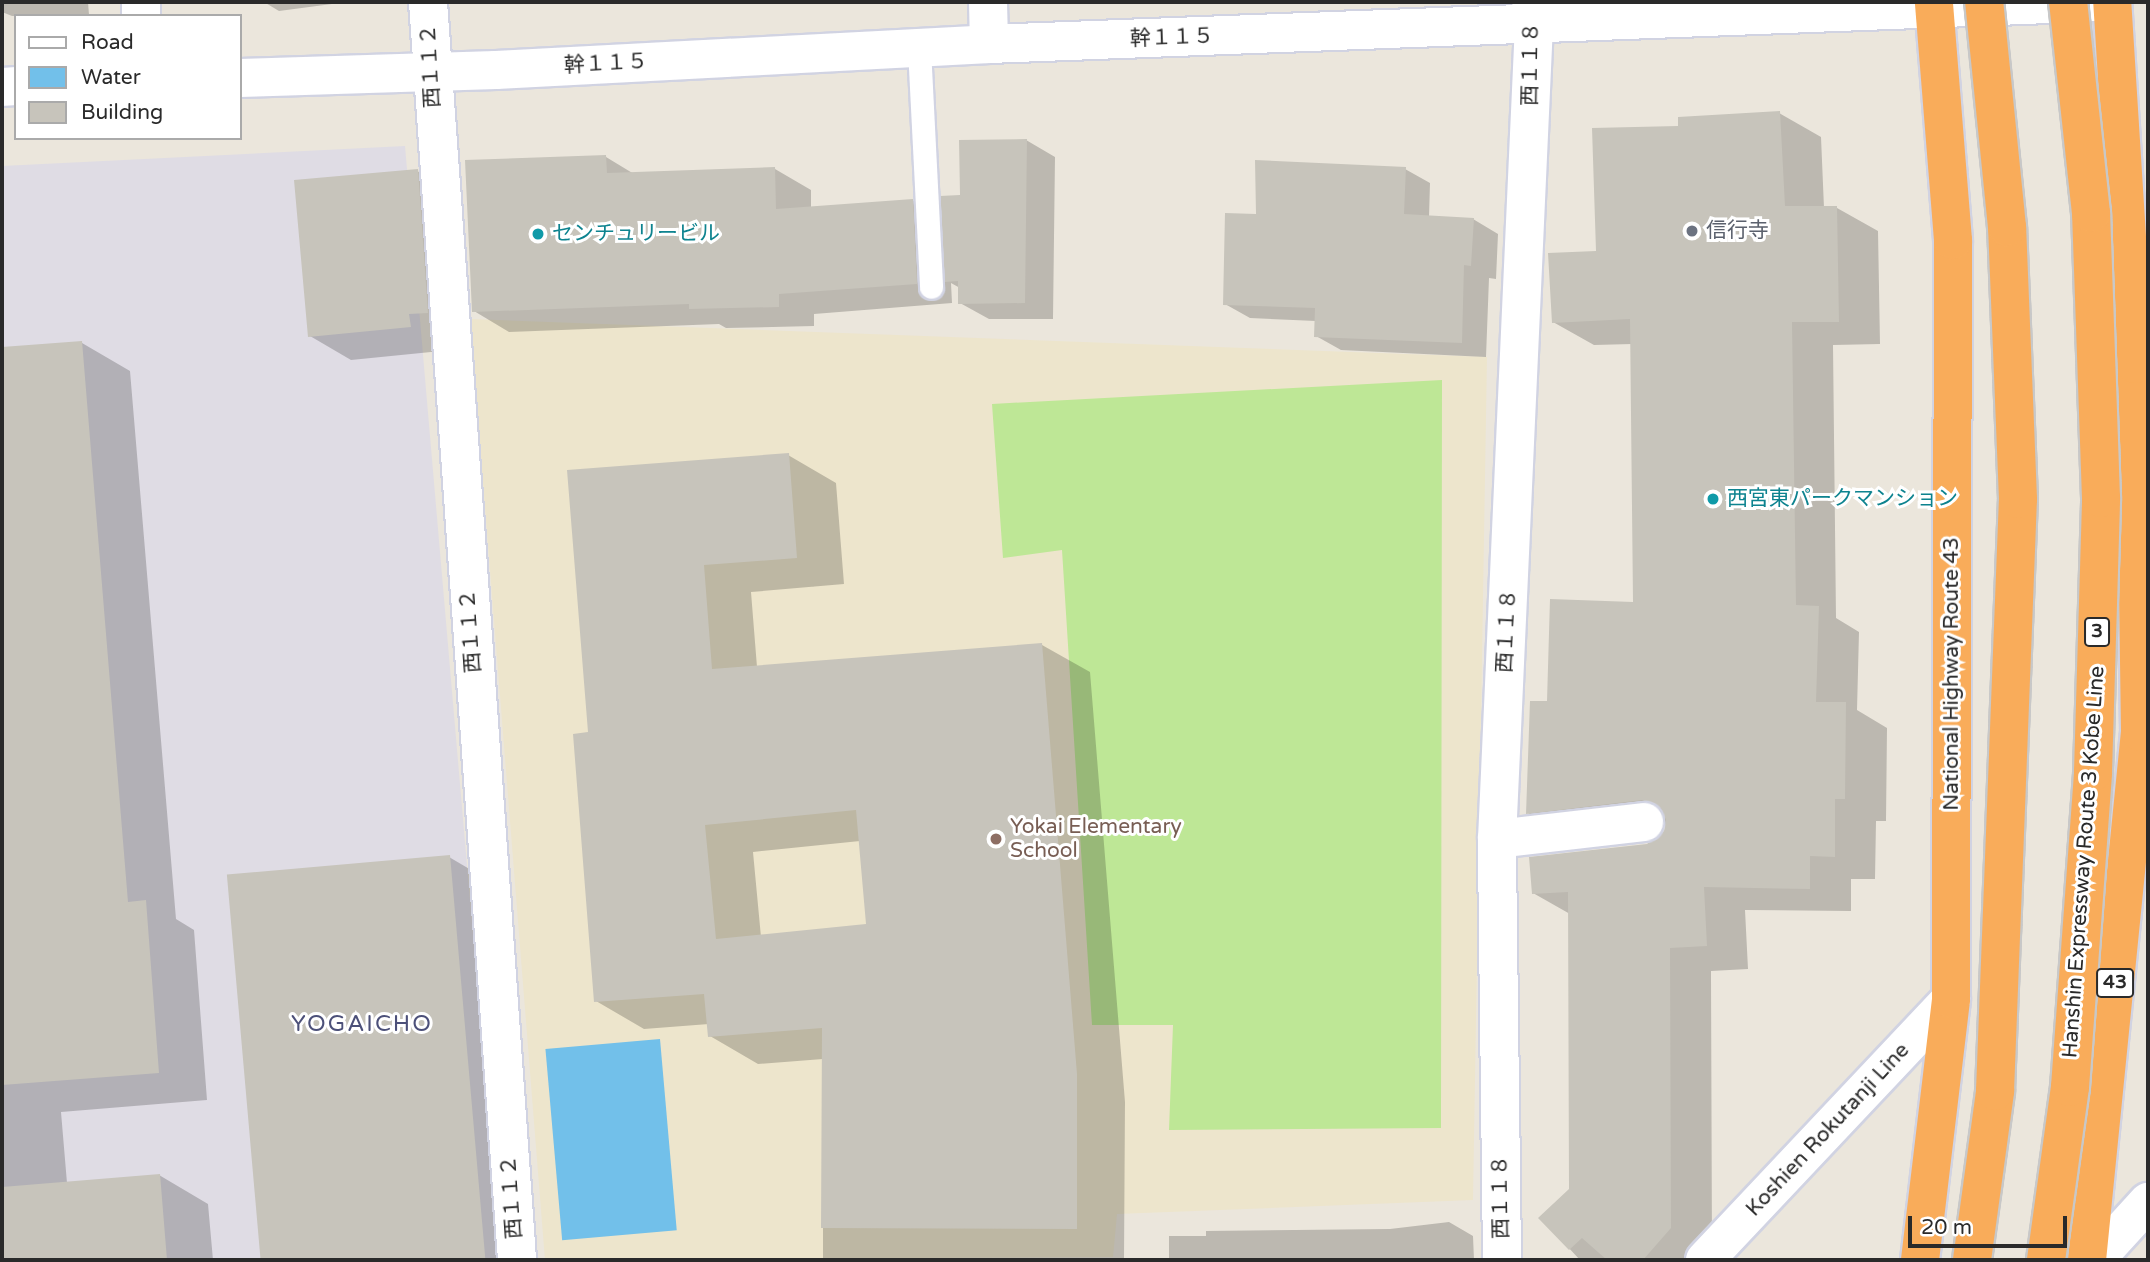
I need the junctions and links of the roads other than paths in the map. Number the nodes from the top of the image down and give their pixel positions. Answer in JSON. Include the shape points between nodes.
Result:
{"nodes":[{"id":1,"x":428,"y":2,"type":"edge"},
{"id":2,"x":988,"y":2,"type":"edge"},
{"id":3,"x":1984,"y":2,"type":"edge"},
{"id":4,"x":2068,"y":2,"type":"edge"},
{"id":5,"x":2105,"y":2,"type":"edge"},
{"id":6,"x":2112,"y":2,"type":"edge"},
{"id":7,"x":1934,"y":6,"type":"edge"},
{"id":8,"x":1532,"y":14,"type":"edge"},
{"id":9,"x":989,"y":44,"type":"junction"},
{"id":10,"x":919,"y":48,"type":"junction"},
{"id":11,"x":431,"y":71,"type":"junction"},
{"id":12,"x":242,"y":78,"type":"edge"},
{"id":13,"x":931,"y":288,"type":"dead end"},
{"id":14,"x":2144,"y":728,"type":"edge"},
{"id":15,"x":1644,"y":822,"type":"dead end"},
{"id":16,"x":1497,"y":839,"type":"junction"},
{"id":17,"x":1951,"y":999,"type":"junction"},
{"id":18,"x":2148,"y":1202,"type":"edge"},
{"id":19,"x":517,"y":1260,"type":"edge"},
{"id":20,"x":1502,"y":1260,"type":"edge"},
{"id":21,"x":1705,"y":1260,"type":"edge"},
{"id":22,"x":1920,"y":1260,"type":"edge"},
{"id":23,"x":1972,"y":1260,"type":"edge"},
{"id":24,"x":2046,"y":1260,"type":"edge"},
{"id":25,"x":2087,"y":1260,"type":"edge"},
{"id":26,"x":2095,"y":1260,"type":"edge"}],
"edges":[{"from":1,"to":11,"type":"street","name":"西１１２"},
{"from":2,"to":9,"type":"street"},
{"from":3,"to":23,"type":"highway","bridge":true,"via":[[2007,227],[2018,499],[1995,1091]]},
{"from":4,"to":24,"type":"highway","name":"Hanshin Expressway Route 3 Kobe Line","number":"3","bridge":true,"via":[[2091,213],[2101,498],[2093,772],[2070,1087]]},
{"from":5,"to":7,"type":"street","name":"幹１１５"},
{"from":6,"to":14,"type":"highway","number":"43","via":[[2134,364]]},
{"from":7,"to":8,"type":"street","name":"幹１１５"},
{"from":7,"to":17,"type":"highway","name":"National Highway Route 43","via":[[1953,240]]},
{"from":8,"to":9,"type":"street","name":"幹１１５"},
{"from":8,"to":16,"type":"street","name":"西１１８"},
{"from":9,"to":10,"type":"street","name":"幹１１５"},
{"from":10,"to":11,"type":"street","name":"幹１１５"},
{"from":10,"to":13,"type":"lane"},
{"from":11,"to":12,"type":"street","name":"幹１１５"},
{"from":11,"to":19,"type":"street","name":"西１１２"},
{"from":14,"to":25,"type":"highway","number":"43"},
{"from":15,"to":16,"type":"street"},
{"from":16,"to":20,"type":"street","name":"西１１８"},
{"from":17,"to":21,"type":"street","name":"Koshien Rokutanji Line"},
{"from":17,"to":22,"type":"highway","name":"National Highway Route 43"},
{"from":18,"to":26,"type":"street"}]}
